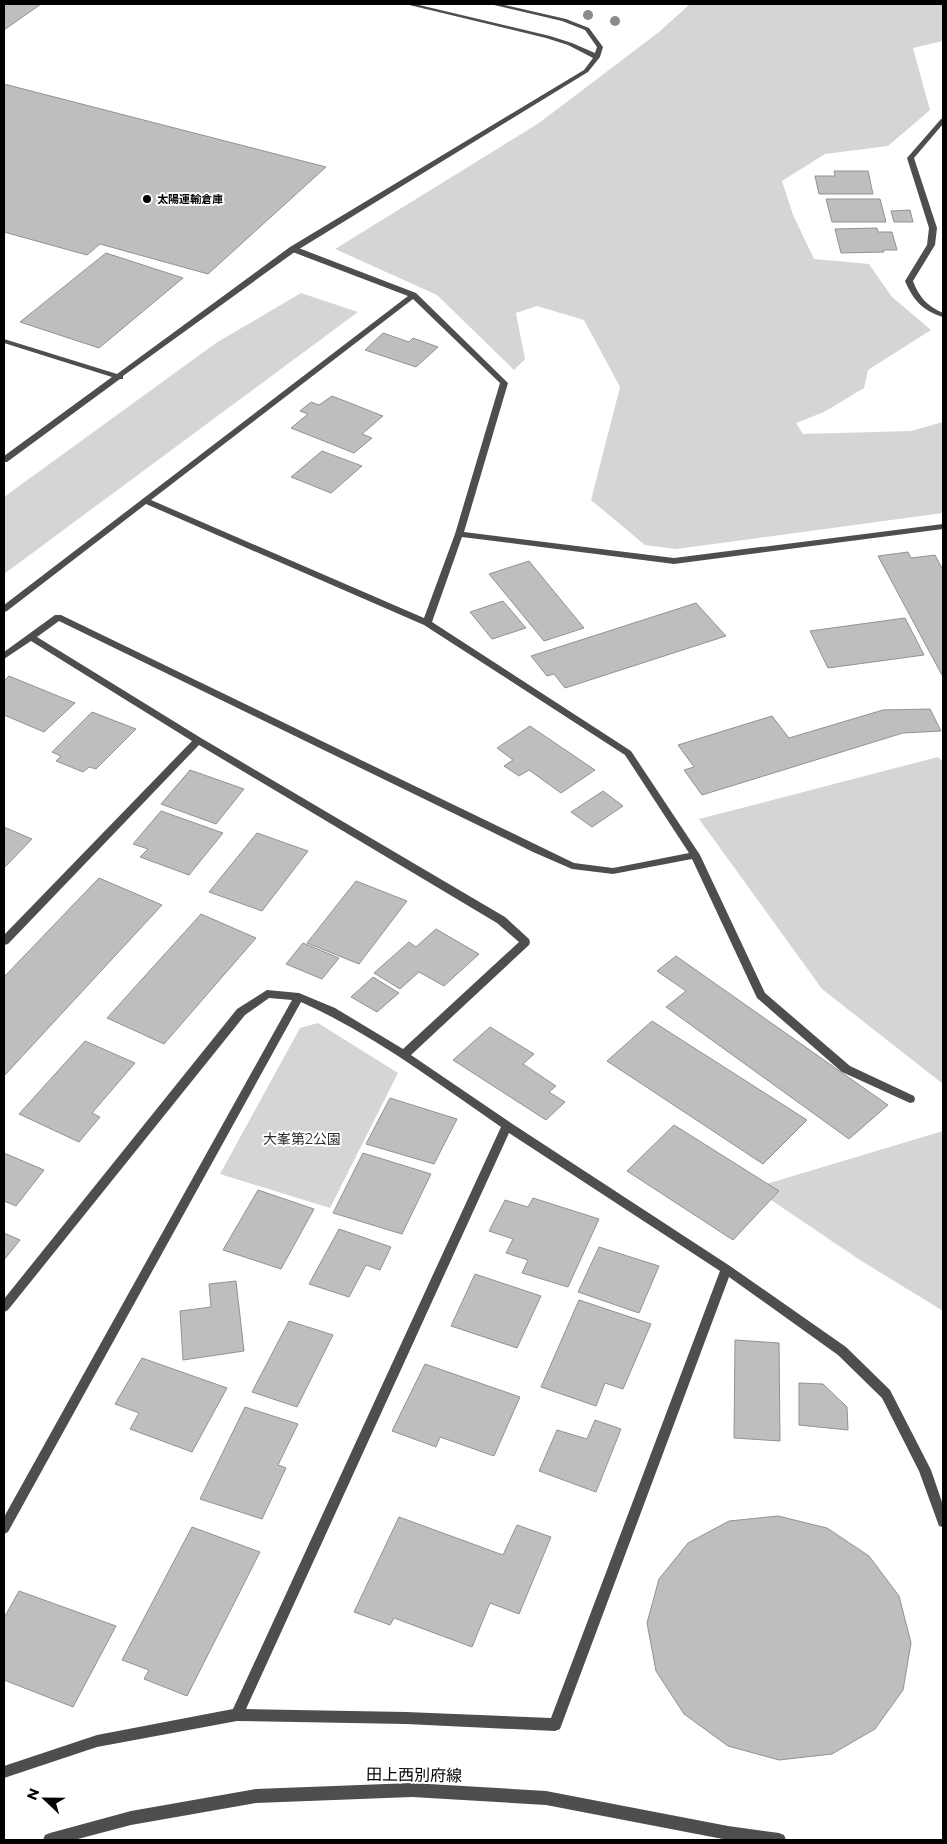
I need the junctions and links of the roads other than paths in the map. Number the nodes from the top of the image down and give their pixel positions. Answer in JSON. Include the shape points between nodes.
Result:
{"nodes":[{"id":1,"x":408,"y":4,"type":"edge"},
{"id":2,"x":494,"y":4,"type":"edge"},
{"id":3,"x":597,"y":57,"type":"junction"},
{"id":4,"x":943,"y":120,"type":"edge"},
{"id":5,"x":293,"y":249,"type":"junction"},
{"id":6,"x":413,"y":295,"type":"junction"},
{"id":7,"x":943,"y":314,"type":"edge"},
{"id":8,"x":4,"y":342,"type":"edge"},
{"id":9,"x":120,"y":377,"type":"junction"},
{"id":10,"x":4,"y":460,"type":"edge"},
{"id":11,"x":146,"y":501,"type":"junction"},
{"id":12,"x":943,"y":526,"type":"edge"},
{"id":13,"x":459,"y":534,"type":"junction"},
{"id":14,"x":4,"y":610,"type":"edge"},
{"id":15,"x":427,"y":623,"type":"junction"},
{"id":16,"x":32,"y":637,"type":"junction"},
{"id":17,"x":4,"y":656,"type":"edge"},
{"id":18,"x":198,"y":740,"type":"junction"},
{"id":19,"x":695,"y":855,"type":"junction"},
{"id":20,"x":4,"y":940,"type":"edge"},
{"id":21,"x":299,"y":997,"type":"junction"},
{"id":22,"x":404,"y":1055,"type":"junction"},
{"id":23,"x":910,"y":1099,"type":"dead end"},
{"id":24,"x":506,"y":1126,"type":"junction"},
{"id":25,"x":726,"y":1269,"type":"junction"},
{"id":26,"x":4,"y":1307,"type":"edge"},
{"id":27,"x":943,"y":1522,"type":"edge"},
{"id":28,"x":4,"y":1528,"type":"edge"},
{"id":29,"x":237,"y":1715,"type":"junction"},
{"id":30,"x":4,"y":1772,"type":"edge"},
{"id":31,"x":50,"y":1840,"type":"edge"},
{"id":32,"x":779,"y":1840,"type":"edge"}],
"edges":[{"from":1,"to":3,"type":"street","via":[[548,37]]},
{"from":2,"to":3,"type":"street","via":[[564,20],[587,30],[600,47]]},
{"from":3,"to":5,"type":"street","via":[[586,71]]},
{"from":4,"to":7,"type":"street","via":[[910,158],[933,228],[931,245],[909,281],[915,299],[930,310]]},
{"from":5,"to":6,"type":"street"},
{"from":5,"to":9,"type":"street"},
{"from":6,"to":11,"type":"street"},
{"from":6,"to":13,"type":"street","via":[[504,383]]},
{"from":8,"to":9,"type":"street"},
{"from":9,"to":10,"type":"street"},
{"from":11,"to":14,"type":"street"},
{"from":11,"to":15,"type":"street"},
{"from":12,"to":13,"type":"street","via":[[674,561]]},
{"from":13,"to":15,"type":"street"},
{"from":15,"to":19,"type":"street","via":[[628,753]]},
{"from":16,"to":17,"type":"street"},
{"from":16,"to":18,"type":"street"},
{"from":16,"to":19,"type":"street","via":[[58,617],[572,866],[613,871]]},
{"from":18,"to":20,"type":"street"},
{"from":18,"to":22,"type":"street","via":[[501,920],[525,942]]},
{"from":19,"to":23,"type":"street","via":[[761,995],[846,1069]]},
{"from":21,"to":22,"type":"street","via":[[331,1011]]},
{"from":21,"to":26,"type":"street","via":[[267,994],[242,1012]]},
{"from":21,"to":28,"type":"street"},
{"from":22,"to":24,"type":"street"},
{"from":24,"to":25,"type":"street"},
{"from":24,"to":29,"type":"street"},
{"from":25,"to":27,"type":"street","via":[[842,1351],[886,1394],[926,1470]]},
{"from":25,"to":29,"type":"street","via":[[555,1725]]},
{"from":29,"to":30,"type":"street","via":[[97,1741]]},
{"from":31,"to":32,"type":"street","name":"田上西別府線","via":[[131,1818],[256,1796],[412,1790],[546,1798]]}]}
